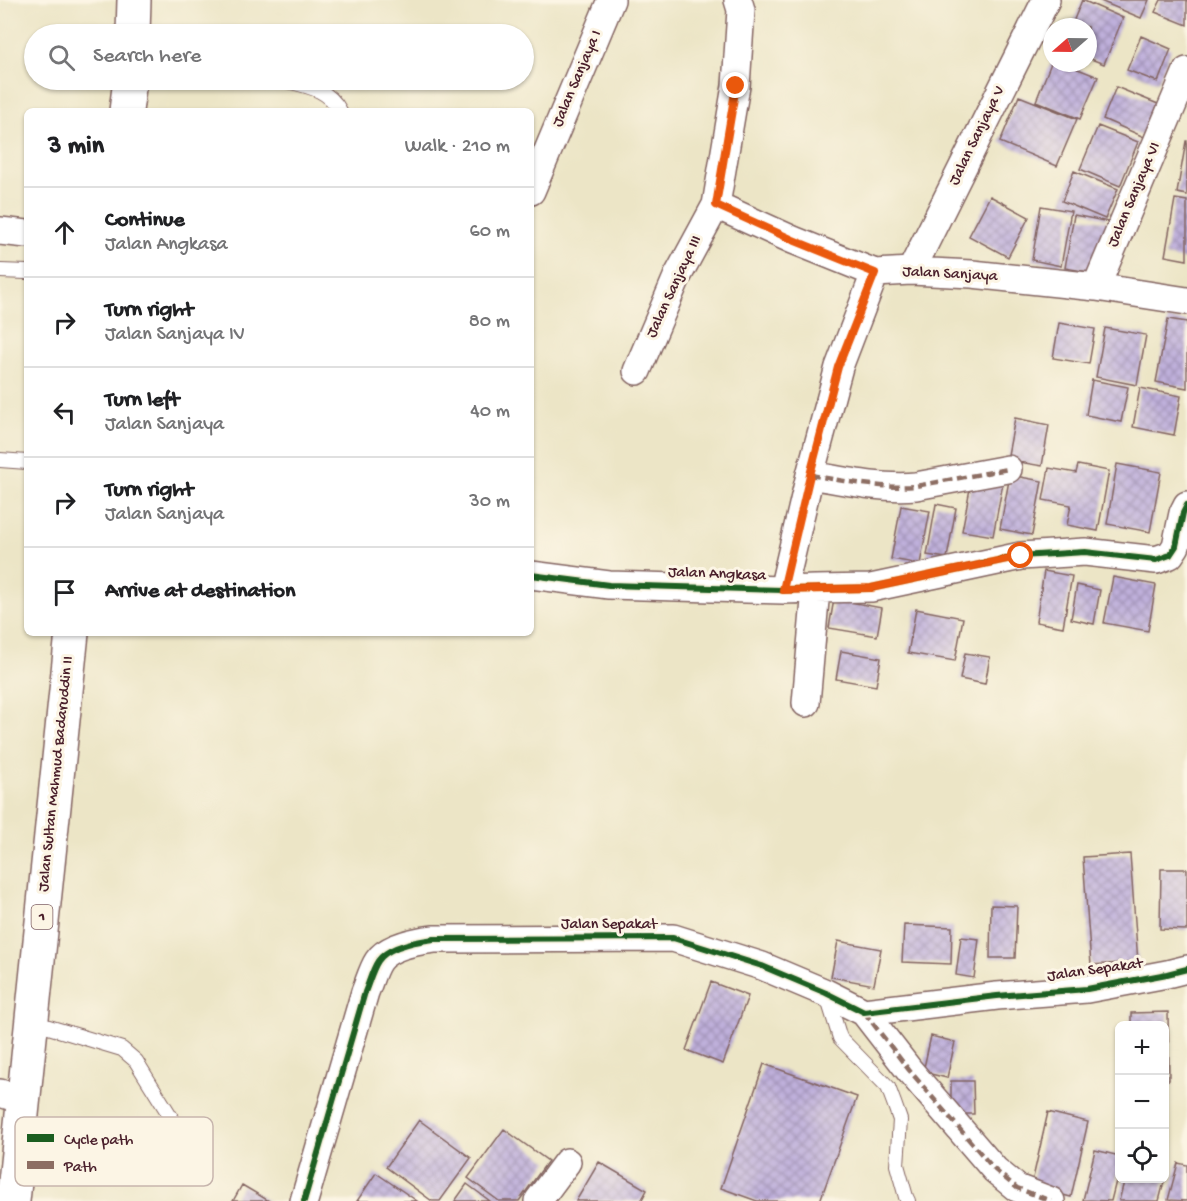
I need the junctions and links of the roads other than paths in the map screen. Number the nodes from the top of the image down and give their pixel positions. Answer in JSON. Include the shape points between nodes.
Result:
{"nodes":[{"id":1,"x":134,"y":0,"type":"edge"},
{"id":2,"x":610,"y":0,"type":"edge"},
{"id":3,"x":738,"y":0,"type":"edge"},
{"id":4,"x":1046,"y":0,"type":"edge"},
{"id":5,"x":133,"y":24,"type":"edge"},
{"id":6,"x":1187,"y":71,"type":"edge"},
{"id":7,"x":129,"y":90,"type":"edge"},
{"id":8,"x":320,"y":90,"type":"edge"},
{"id":9,"x":126,"y":108,"type":"edge"},
{"id":10,"x":338,"y":108,"type":"edge"},
{"id":11,"x":534,"y":184,"type":"edge"},
{"id":12,"x":716,"y":205,"type":"junction"},
{"id":13,"x":0,"y":231,"type":"edge"},
{"id":14,"x":24,"y":234,"type":"edge"},
{"id":15,"x":0,"y":271,"type":"edge"},
{"id":16,"x":911,"y":271,"type":"junction"},
{"id":17,"x":24,"y":272,"type":"edge"},
{"id":18,"x":875,"y":273,"type":"junction"},
{"id":19,"x":1096,"y":287,"type":"junction"},
{"id":20,"x":1187,"y":301,"type":"edge"},
{"id":21,"x":637,"y":371,"type":"dead end"},
{"id":22,"x":0,"y":460,"type":"edge"},
{"id":23,"x":24,"y":462,"type":"edge"},
{"id":24,"x":1008,"y":469,"type":"dead end"},
{"id":25,"x":810,"y":475,"type":"junction"},
{"id":26,"x":1187,"y":505,"type":"edge"},
{"id":27,"x":534,"y":575,"type":"edge"},
{"id":28,"x":783,"y":590,"type":"junction"},
{"id":29,"x":816,"y":590,"type":"junction"},
{"id":30,"x":72,"y":636,"type":"edge"},
{"id":31,"x":806,"y":703,"type":"dead end"},
{"id":32,"x":1187,"y":969,"type":"edge"},
{"id":33,"x":826,"y":993,"type":"junction"},
{"id":34,"x":864,"y":1012,"type":"junction"},
{"id":35,"x":31,"y":1022,"type":"junction"},
{"id":36,"x":12,"y":1096,"type":"edge"},
{"id":37,"x":171,"y":1117,"type":"edge"},
{"id":38,"x":567,"y":1162,"type":"dead end"},
{"id":39,"x":13,"y":1201,"type":"edge"},
{"id":40,"x":304,"y":1201,"type":"edge"},
{"id":41,"x":538,"y":1201,"type":"edge"},
{"id":42,"x":908,"y":1201,"type":"edge"},
{"id":43,"x":1051,"y":1201,"type":"edge"}],
"edges":[{"from":1,"to":5,"type":"highway"},
{"from":2,"to":11,"type":"street","name":"Jalan Sanjaya I"},
{"from":3,"to":12,"type":"street","via":[[741,10],[736,86]]},
{"from":4,"to":16,"type":"street","name":"Jalan Sanjaya V"},
{"from":6,"to":19,"type":"street","name":"Jalan Sanjaya VI"},
{"from":7,"to":9,"type":"highway"},
{"from":8,"to":10,"type":"lane"},
{"from":12,"to":18,"type":"street","name":"Jalan Sanjaya"},
{"from":12,"to":21,"type":"street","name":"Jalan Sanjaya III","via":[[677,277]]},
{"from":13,"to":14,"type":"street"},
{"from":15,"to":17,"type":"lane"},
{"from":16,"to":18,"type":"street","name":"Jalan Sanjaya"},
{"from":16,"to":19,"type":"street","name":"Jalan Sanjaya"},
{"from":18,"to":25,"type":"street","via":[[838,367]]},
{"from":19,"to":20,"type":"street","name":"Jalan Sanjaya"},
{"from":22,"to":23,"type":"lane"},
{"from":24,"to":25,"type":"street","via":[[901,487]]},
{"from":25,"to":28,"type":"street"},
{"from":26,"to":29,"type":"street","name":"Jalan Angkasa","via":[[1176,546],[1170,555],[1156,560],[1085,552],[1021,556],[871,588]]},
{"from":27,"to":28,"type":"street","name":"Jalan Angkasa","via":[[609,585]]},
{"from":28,"to":29,"type":"street","name":"Jalan Angkasa"},
{"from":29,"to":31,"type":"street"},
{"from":30,"to":35,"type":"highway","name":"Jalan Sultan Mahmud Badaruddin II","number":"1"},
{"from":32,"to":34,"type":"street","name":"Jalan Sepakat","via":[[1087,988]]},
{"from":33,"to":34,"type":"street","name":"Jalan Sepakat"},
{"from":33,"to":40,"type":"street","name":"Jalan Sepakat","via":[[762,966],[673,938],[434,939],[394,949],[379,960],[365,992]]},
{"from":33,"to":42,"type":"lane","via":[[840,1038],[888,1087],[900,1120],[897,1165]]},
{"from":34,"to":43,"type":"street","via":[[995,1170],[1017,1188]]},
{"from":35,"to":36,"type":"highway","name":"Jalan Sultan Mahmud Badaruddin II","number":"1"},
{"from":35,"to":37,"type":"lane","via":[[122,1049],[136,1061]]},
{"from":36,"to":39,"type":"highway","name":"Jalan Sultan Mahmud Badaruddin II","number":"1"},
{"from":38,"to":41,"type":"street"}]}
